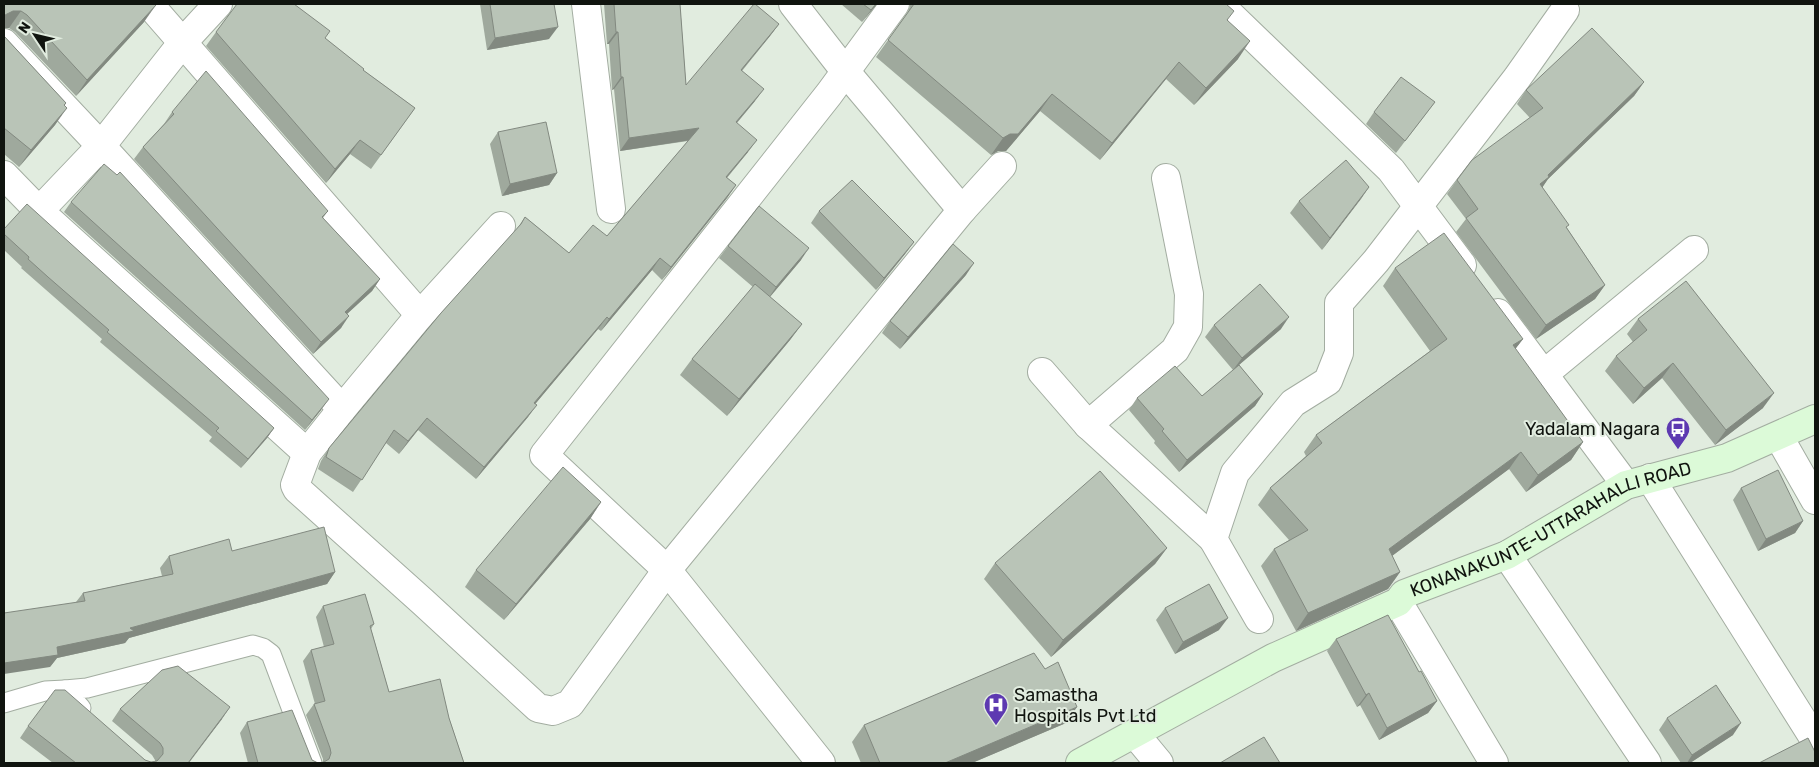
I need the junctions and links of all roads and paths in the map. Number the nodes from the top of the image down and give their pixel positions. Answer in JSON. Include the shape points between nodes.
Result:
{"nodes":[{"id":1,"x":149,"y":4,"type":"edge"},
{"id":2,"x":218,"y":4,"type":"edge"},
{"id":3,"x":586,"y":4,"type":"edge"},
{"id":4,"x":793,"y":4,"type":"edge"},
{"id":5,"x":895,"y":4,"type":"edge"},
{"id":6,"x":1219,"y":4,"type":"edge"},
{"id":7,"x":1564,"y":10,"type":"dead end"},
{"id":8,"x":183,"y":42,"type":"junction"},
{"id":9,"x":4,"y":43,"type":"edge"},
{"id":10,"x":846,"y":71,"type":"junction"},
{"id":11,"x":101,"y":146,"type":"junction"},
{"id":12,"x":1002,"y":166,"type":"dead end"},
{"id":13,"x":4,"y":174,"type":"edge"},
{"id":14,"x":1166,"y":178,"type":"dead end"},
{"id":15,"x":1419,"y":206,"type":"junction"},
{"id":16,"x":611,"y":209,"type":"dead end"},
{"id":17,"x":962,"y":210,"type":"junction"},
{"id":18,"x":39,"y":211,"type":"junction"},
{"id":19,"x":501,"y":226,"type":"dead end"},
{"id":20,"x":1694,"y":250,"type":"dead end"},
{"id":21,"x":420,"y":315,"type":"junction"},
{"id":22,"x":1042,"y":372,"type":"dead end"},
{"id":23,"x":1544,"y":374,"type":"junction"},
{"id":24,"x":342,"y":409,"type":"junction"},
{"id":25,"x":1815,"y":420,"type":"edge"},
{"id":26,"x":1088,"y":425,"type":"junction"},
{"id":27,"x":1778,"y":437,"type":"junction"},
{"id":28,"x":307,"y":453,"type":"junction"},
{"id":29,"x":1638,"y":481,"type":"junction"},
{"id":30,"x":1815,"y":500,"type":"edge"},
{"id":31,"x":1213,"y":539,"type":"junction"},
{"id":32,"x":1507,"y":555,"type":"junction"},
{"id":33,"x":667,"y":570,"type":"junction"},
{"id":34,"x":1398,"y":602,"type":"junction"},
{"id":35,"x":1259,"y":619,"type":"dead end"},
{"id":36,"x":65,"y":690,"type":"junction"},
{"id":37,"x":4,"y":703,"type":"edge"},
{"id":38,"x":93,"y":719,"type":"edge"},
{"id":39,"x":1134,"y":734,"type":"junction"},
{"id":40,"x":1815,"y":740,"type":"edge"},
{"id":41,"x":312,"y":763,"type":"edge"},
{"id":42,"x":821,"y":763,"type":"edge"},
{"id":43,"x":1080,"y":763,"type":"edge"},
{"id":44,"x":1159,"y":763,"type":"edge"},
{"id":45,"x":1494,"y":763,"type":"edge"},
{"id":46,"x":1647,"y":763,"type":"edge"}],
"edges":[{"from":1,"to":8,"type":"street"},
{"from":2,"to":8,"type":"street"},
{"from":3,"to":16,"type":"street"},
{"from":4,"to":10,"type":"street"},
{"from":5,"to":10,"type":"street"},
{"from":6,"to":15,"type":"street","via":[[1391,170]]},
{"from":7,"to":15,"type":"street","via":[[1517,78]]},
{"from":8,"to":11,"type":"street"},
{"from":8,"to":21,"type":"street"},
{"from":9,"to":11,"type":"street"},
{"from":10,"to":17,"type":"street"},
{"from":10,"to":33,"type":"street","via":[[544,454]]},
{"from":11,"to":18,"type":"street"},
{"from":11,"to":24,"type":"street"},
{"from":12,"to":17,"type":"street"},
{"from":13,"to":18,"type":"street"},
{"from":14,"to":26,"type":"street","via":[[1189,294],[1188,327],[1175,350]]},
{"from":15,"to":23,"type":"street"},
{"from":15,"to":31,"type":"street","via":[[1340,303],[1340,353],[1328,381],[1293,403],[1235,473]]},
{"from":17,"to":33,"type":"street"},
{"from":18,"to":28,"type":"street"},
{"from":19,"to":21,"type":"street"},
{"from":20,"to":23,"type":"street"},
{"from":21,"to":24,"type":"street"},
{"from":22,"to":26,"type":"street"},
{"from":23,"to":29,"type":"street"},
{"from":24,"to":28,"type":"street"},
{"from":25,"to":27,"type":"main road","name":"KONANAKUNTE-UTTARAHALLI ROAD"},
{"from":26,"to":31,"type":"street"},
{"from":27,"to":29,"type":"main road","name":"KONANAKUNTE-UTTARAHALLI ROAD","via":[[1728,458]]},
{"from":27,"to":30,"type":"street"},
{"from":28,"to":33,"type":"street","via":[[294,485],[538,708],[553,711],[570,704]]},
{"from":29,"to":32,"type":"main road","name":"KONANAKUNTE-UTTARAHALLI ROAD"},
{"from":29,"to":40,"type":"street"},
{"from":31,"to":35,"type":"street"},
{"from":32,"to":34,"type":"main road","name":"KONANAKUNTE-UTTARAHALLI ROAD","via":[[1404,594]]},
{"from":32,"to":46,"type":"street"},
{"from":33,"to":42,"type":"street"},
{"from":34,"to":39,"type":"main road","name":"KONANAKUNTE-UTTARAHALLI ROAD","via":[[1273,658]]},
{"from":34,"to":45,"type":"street"},
{"from":36,"to":37,"type":"lane","via":[[45,691]]},
{"from":36,"to":38,"type":"lane"},
{"from":36,"to":41,"type":"lane","via":[[87,688],[253,645],[271,654]]},
{"from":39,"to":43,"type":"main road","name":"KONANAKUNTE-UTTARAHALLI ROAD"},
{"from":39,"to":44,"type":"street"}]}
